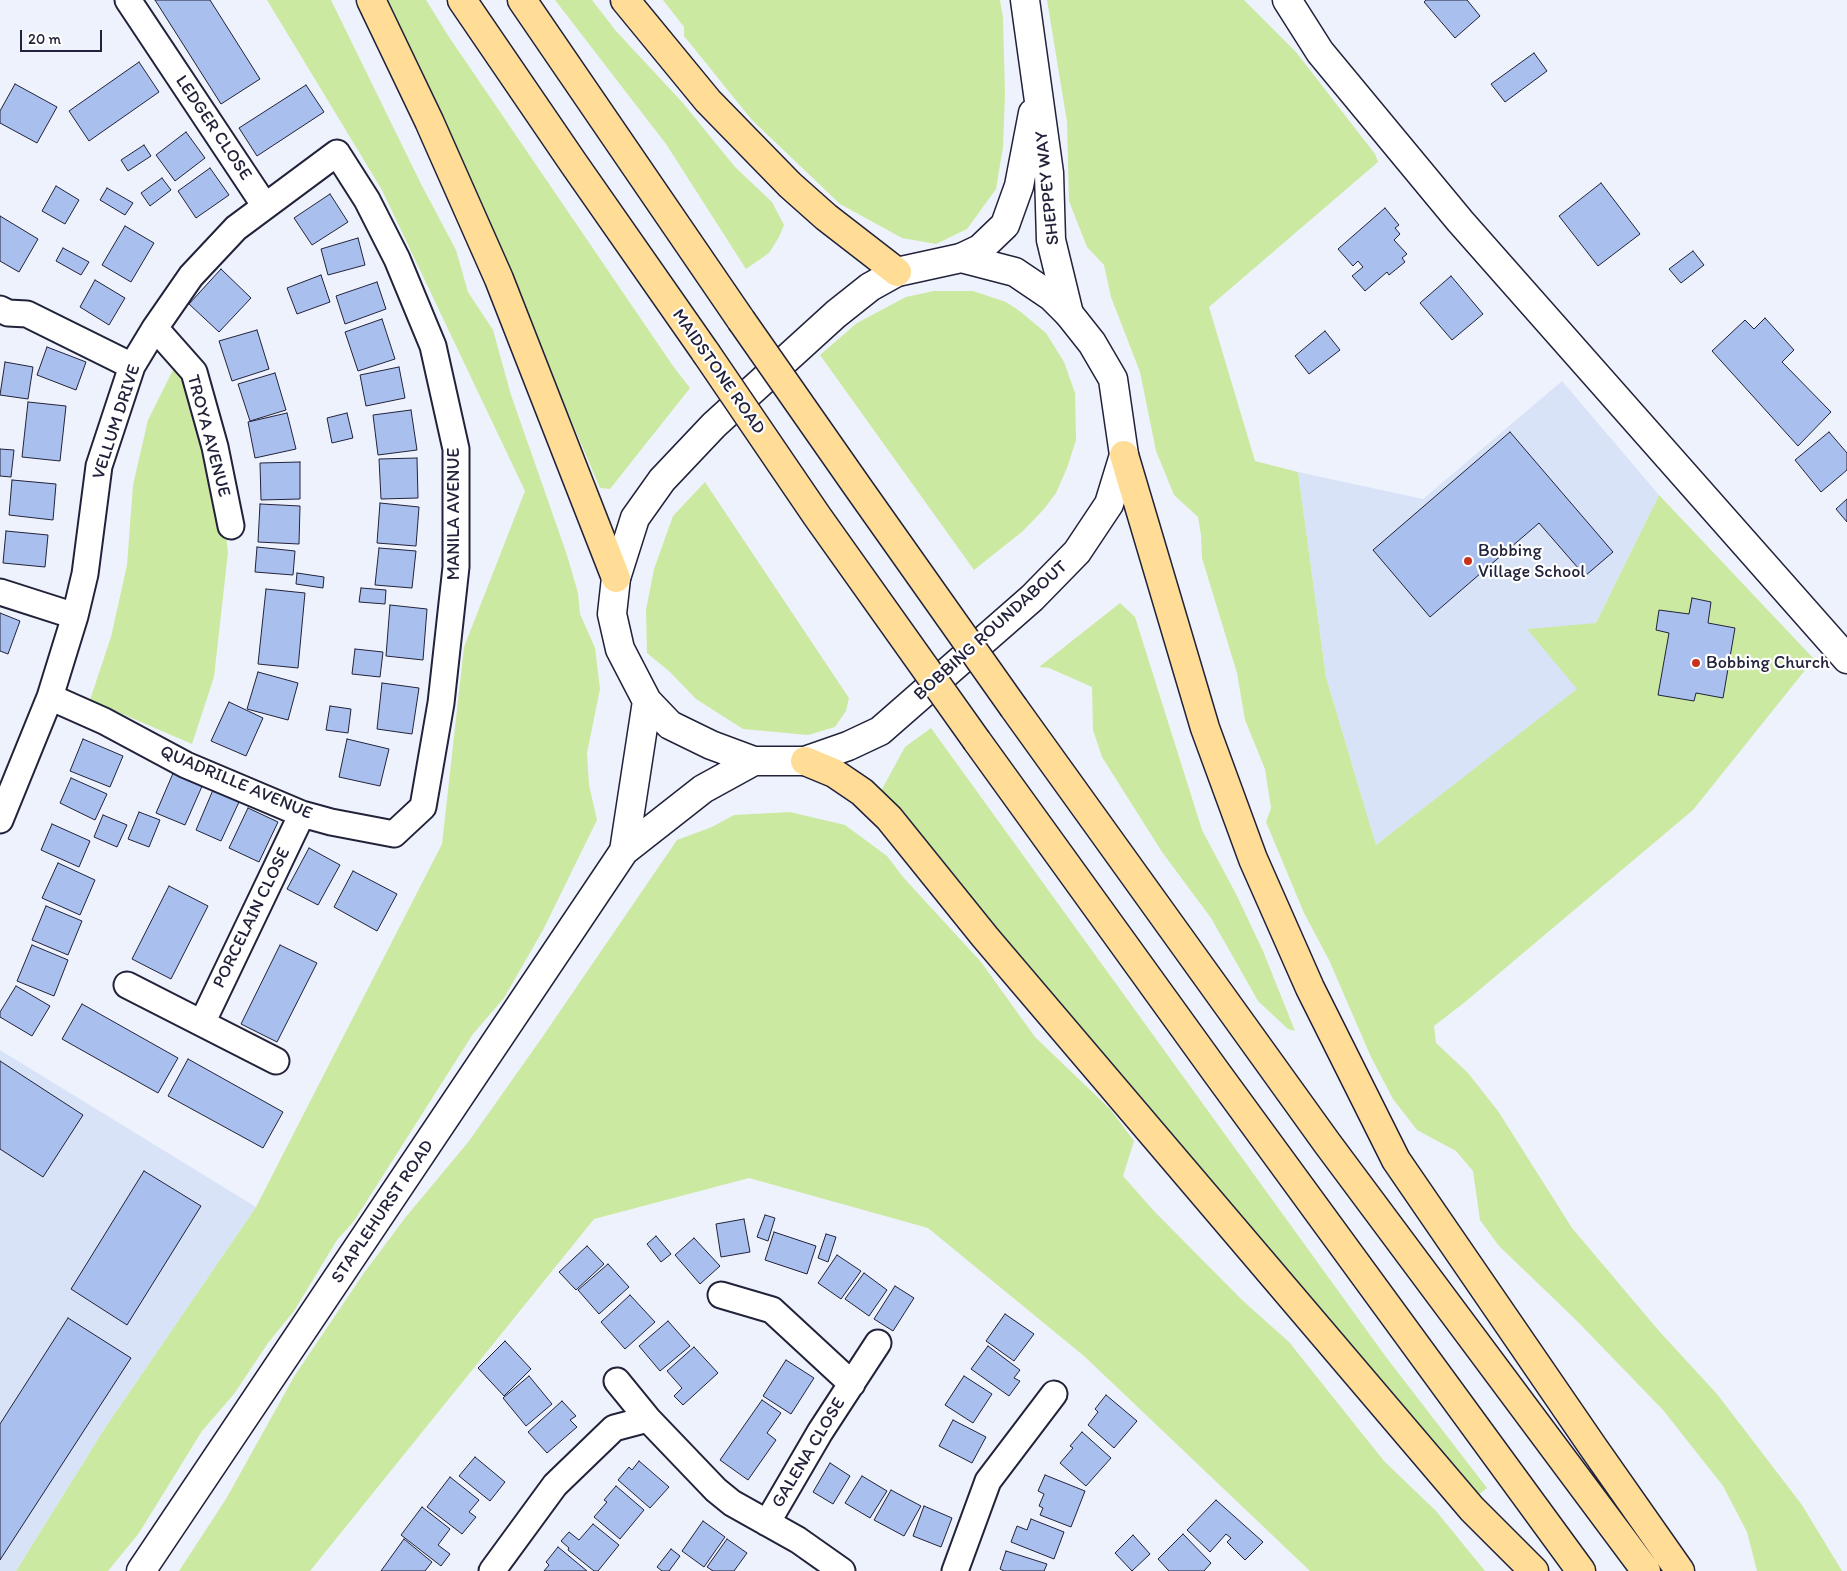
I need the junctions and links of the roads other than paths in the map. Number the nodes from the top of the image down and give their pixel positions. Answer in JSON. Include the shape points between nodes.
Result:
{"nodes":[{"id":1,"x":128,"y":0,"type":"edge"},
{"id":2,"x":371,"y":0,"type":"edge"},
{"id":3,"x":462,"y":0,"type":"edge"},
{"id":4,"x":522,"y":0,"type":"edge"},
{"id":5,"x":625,"y":0,"type":"edge"},
{"id":6,"x":1025,"y":0,"type":"edge"},
{"id":7,"x":1286,"y":0,"type":"edge"},
{"id":8,"x":1037,"y":91,"type":"junction"},
{"id":9,"x":337,"y":153,"type":"joint"},
{"id":10,"x":265,"y":206,"type":"junction"},
{"id":11,"x":961,"y":258,"type":"junction"},
{"id":12,"x":897,"y":272,"type":"junction"},
{"id":13,"x":0,"y":309,"type":"edge"},
{"id":14,"x":1069,"y":314,"type":"junction"},
{"id":15,"x":154,"y":328,"type":"junction"},
{"id":16,"x":132,"y":366,"type":"junction"},
{"id":17,"x":1124,"y":455,"type":"junction"},
{"id":18,"x":232,"y":526,"type":"dead end"},
{"id":19,"x":616,"y":578,"type":"junction"},
{"id":20,"x":0,"y":592,"type":"edge"},
{"id":21,"x":75,"y":616,"type":"junction"},
{"id":22,"x":1847,"y":659,"type":"edge"},
{"id":23,"x":50,"y":697,"type":"junction"},
{"id":24,"x":647,"y":701,"type":"junction"},
{"id":25,"x":754,"y":761,"type":"junction"},
{"id":26,"x":805,"y":761,"type":"junction"},
{"id":27,"x":423,"y":808,"type":"joint"},
{"id":28,"x":302,"y":814,"type":"junction"},
{"id":29,"x":0,"y":820,"type":"edge"},
{"id":30,"x":624,"y":851,"type":"junction"},
{"id":31,"x":128,"y":986,"type":"dead end"},
{"id":32,"x":202,"y":1023,"type":"junction"},
{"id":33,"x":276,"y":1061,"type":"dead end"},
{"id":34,"x":721,"y":1295,"type":"dead end"},
{"id":35,"x":878,"y":1343,"type":"dead end"},
{"id":36,"x":617,"y":1381,"type":"dead end"},
{"id":37,"x":852,"y":1384,"type":"junction"},
{"id":38,"x":1054,"y":1394,"type":"dead end"},
{"id":39,"x":648,"y":1419,"type":"junction"},
{"id":40,"x":767,"y":1523,"type":"junction"},
{"id":41,"x":140,"y":1571,"type":"edge"},
{"id":42,"x":492,"y":1571,"type":"edge"},
{"id":43,"x":842,"y":1571,"type":"edge"},
{"id":44,"x":955,"y":1571,"type":"edge"},
{"id":45,"x":1534,"y":1571,"type":"edge"},
{"id":46,"x":1581,"y":1571,"type":"edge"},
{"id":47,"x":1646,"y":1571,"type":"edge"},
{"id":48,"x":1680,"y":1571,"type":"edge"}],
"edges":[{"from":1,"to":10,"type":"street","name":"LEDGER CLOSE"},
{"from":2,"to":19,"type":"highway","via":[[495,271]]},
{"from":3,"to":46,"type":"highway","name":"MAIDSTONE ROAD","bridge":true,"via":[[817,516],[977,741]]},
{"from":4,"to":47,"type":"highway","bridge":true,"via":[[741,320],[1014,708],[1333,1152]]},
{"from":5,"to":12,"type":"highway","via":[[708,101],[784,178],[826,218]]},
{"from":6,"to":8,"type":"main road","name":"SHEPPEY WAY"},
{"from":7,"to":22,"type":"main road","via":[[1320,52],[1460,221]]},
{"from":8,"to":11,"type":"main road","name":"SHEPPEY WAY","via":[[1019,186],[1005,225],[980,248]]},
{"from":8,"to":14,"type":"main road","name":"SHEPPEY WAY","via":[[1049,173],[1051,240]]},
{"from":9,"to":10,"type":"street","name":"VELLUM DRIVE"},
{"from":9,"to":27,"type":"street","name":"MANILA AVENUE","via":[[367,200],[397,259],[433,346],[456,449],[456,567],[441,703]]},
{"from":10,"to":15,"type":"street","name":"VELLUM DRIVE","via":[[236,228],[191,276]]},
{"from":11,"to":12,"type":"main road","name":"BOBBING ROUNDABOUT"},
{"from":11,"to":14,"type":"main road","name":"BOBBING ROUNDABOUT","via":[[1015,272],[1052,297]]},
{"from":12,"to":19,"type":"main road","name":"BOBBING ROUNDABOUT","via":[[870,287],[836,314],[714,425],[662,480],[635,518]]},
{"from":13,"to":16,"type":"street","via":[[27,314]]},
{"from":14,"to":17,"type":"main road","name":"BOBBING ROUNDABOUT","via":[[1092,343],[1112,379]]},
{"from":15,"to":16,"type":"street","name":"VELLUM DRIVE"},
{"from":15,"to":18,"type":"street","name":"TROYA AVENUE","via":[[194,372]]},
{"from":16,"to":21,"type":"street","name":"VELLUM DRIVE","via":[[99,466],[85,574]]},
{"from":17,"to":26,"type":"main road","name":"BOBBING ROUNDABOUT","via":[[1110,504],[1077,552],[1032,598],[880,731]]},
{"from":17,"to":48,"type":"highway","via":[[1205,728],[1253,859],[1310,988],[1396,1160]]},
{"from":19,"to":24,"type":"main road","name":"BOBBING ROUNDABOUT","via":[[612,614],[620,649]]},
{"from":20,"to":21,"type":"street"},
{"from":21,"to":23,"type":"street","name":"VELLUM DRIVE"},
{"from":23,"to":28,"type":"street","name":"QUADRILLE AVENUE","via":[[104,721],[186,765]]},
{"from":23,"to":29,"type":"street","name":"VELLUM DRIVE"},
{"from":24,"to":25,"type":"main road","name":"BOBBING ROUNDABOUT","via":[[670,724],[710,745]]},
{"from":24,"to":30,"type":"main road","name":"STAPLEHURST ROAD"},
{"from":25,"to":26,"type":"main road","name":"BOBBING ROUNDABOUT"},
{"from":25,"to":30,"type":"main road","name":"STAPLEHURST ROAD","via":[[703,789]]},
{"from":26,"to":45,"type":"highway","via":[[834,773],[862,792],[889,818],[985,937],[1472,1510]]},
{"from":27,"to":28,"type":"street","name":"QUADRILLE AVENUE","via":[[394,834]]},
{"from":28,"to":32,"type":"street","name":"PORCELAIN CLOSE"},
{"from":30,"to":41,"type":"main road","name":"STAPLEHURST ROAD"},
{"from":31,"to":32,"type":"street"},
{"from":32,"to":33,"type":"street"},
{"from":34,"to":37,"type":"street","name":"GALENA CLOSE","via":[[772,1310]]},
{"from":35,"to":37,"type":"street","name":"GALENA CLOSE"},
{"from":36,"to":39,"type":"street","name":"GALENA CLOSE"},
{"from":37,"to":40,"type":"street","name":"GALENA CLOSE"},
{"from":38,"to":44,"type":"street","via":[[988,1481]]},
{"from":39,"to":40,"type":"street","name":"GALENA CLOSE","via":[[732,1504]]},
{"from":39,"to":42,"type":"street","via":[[614,1428],[555,1485]]},
{"from":40,"to":43,"type":"street","name":"GALENA CLOSE"}]}
